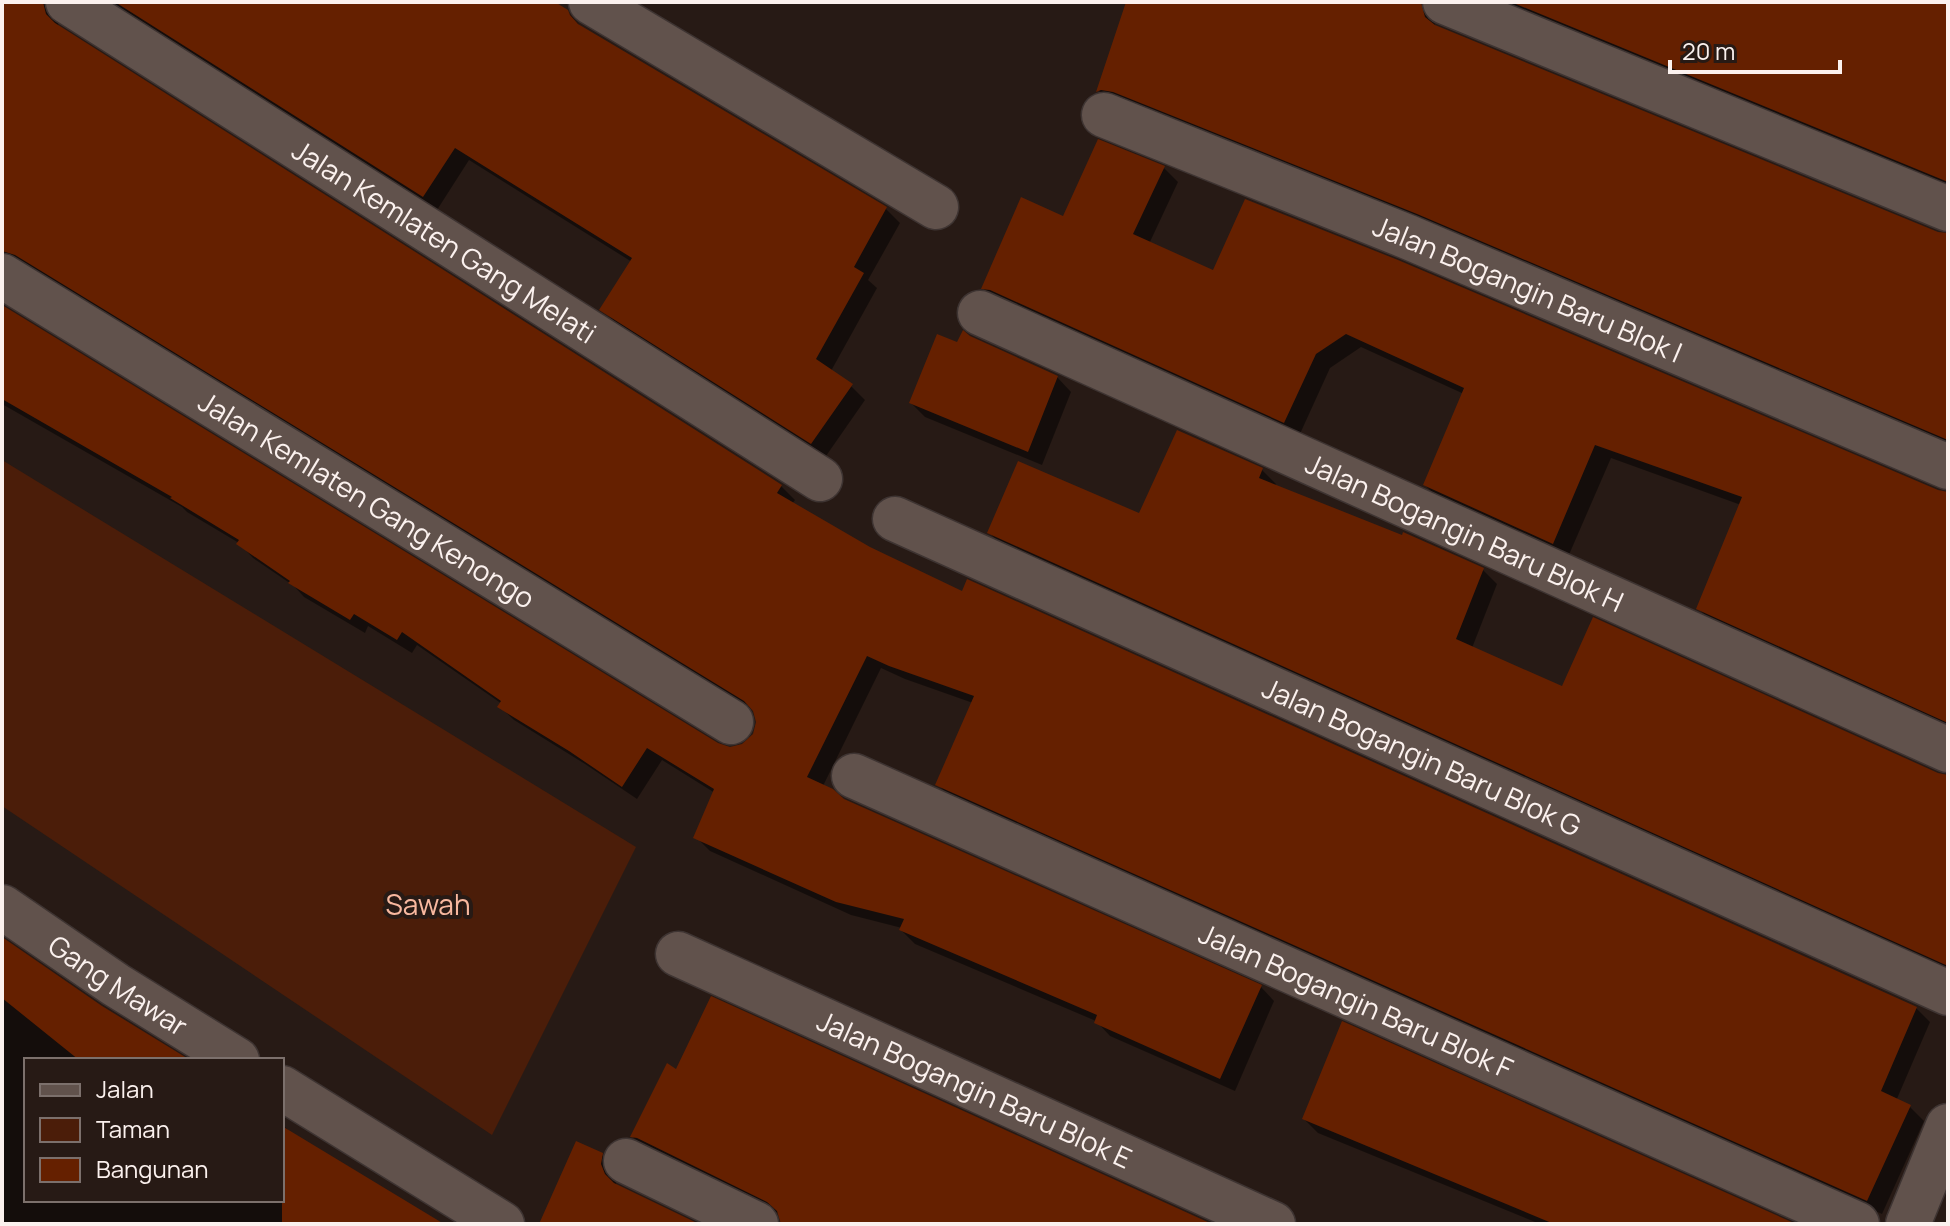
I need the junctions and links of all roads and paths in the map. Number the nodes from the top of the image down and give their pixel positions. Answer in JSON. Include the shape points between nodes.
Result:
{"nodes":[{"id":1,"x":68,"y":2,"type":"edge"},
{"id":2,"x":591,"y":2,"type":"edge"},
{"id":3,"x":1445,"y":2,"type":"edge"},
{"id":4,"x":1104,"y":115,"type":"dead end"},
{"id":5,"x":936,"y":207,"type":"dead end"},
{"id":6,"x":1948,"y":209,"type":"edge"},
{"id":7,"x":2,"y":276,"type":"edge"},
{"id":8,"x":980,"y":313,"type":"dead end"},
{"id":9,"x":1948,"y":467,"type":"edge"},
{"id":10,"x":820,"y":479,"type":"dead end"},
{"id":11,"x":895,"y":519,"type":"dead end"},
{"id":12,"x":731,"y":722,"type":"dead end"},
{"id":13,"x":1948,"y":750,"type":"edge"},
{"id":14,"x":854,"y":776,"type":"dead end"},
{"id":15,"x":2,"y":907,"type":"edge"},
{"id":16,"x":678,"y":954,"type":"dead end"},
{"id":17,"x":1948,"y":993,"type":"edge"},
{"id":18,"x":234,"y":1058,"type":"edge"},
{"id":19,"x":284,"y":1089,"type":"edge"},
{"id":20,"x":1948,"y":1126,"type":"edge"},
{"id":21,"x":626,"y":1161,"type":"dead end"},
{"id":22,"x":502,"y":1224,"type":"edge"},
{"id":23,"x":756,"y":1224,"type":"edge"},
{"id":24,"x":1273,"y":1224,"type":"edge"},
{"id":25,"x":1857,"y":1224,"type":"edge"},
{"id":26,"x":1908,"y":1224,"type":"edge"}],
"edges":[{"from":1,"to":10,"type":"street","name":"Jalan Kemlaten Gang Melati"},
{"from":2,"to":5,"type":"street"},
{"from":3,"to":6,"type":"street"},
{"from":4,"to":9,"type":"street","name":"Jalan Bogangin Baru Blok I","via":[[1408,237]]},
{"from":7,"to":12,"type":"street","name":"Jalan Kemlaten Gang Kenongo"},
{"from":8,"to":13,"type":"street","name":"Jalan Bogangin Baru Blok H"},
{"from":11,"to":17,"type":"street","name":"Jalan Bogangin Baru Blok G"},
{"from":14,"to":25,"type":"street","name":"Jalan Bogangin Baru Blok F"},
{"from":15,"to":18,"type":"street","name":"Gang Mawar"},
{"from":16,"to":24,"type":"street","name":"Jalan Bogangin Baru Blok E"},
{"from":19,"to":22,"type":"street"},
{"from":20,"to":26,"type":"street"},
{"from":21,"to":23,"type":"street"}]}
